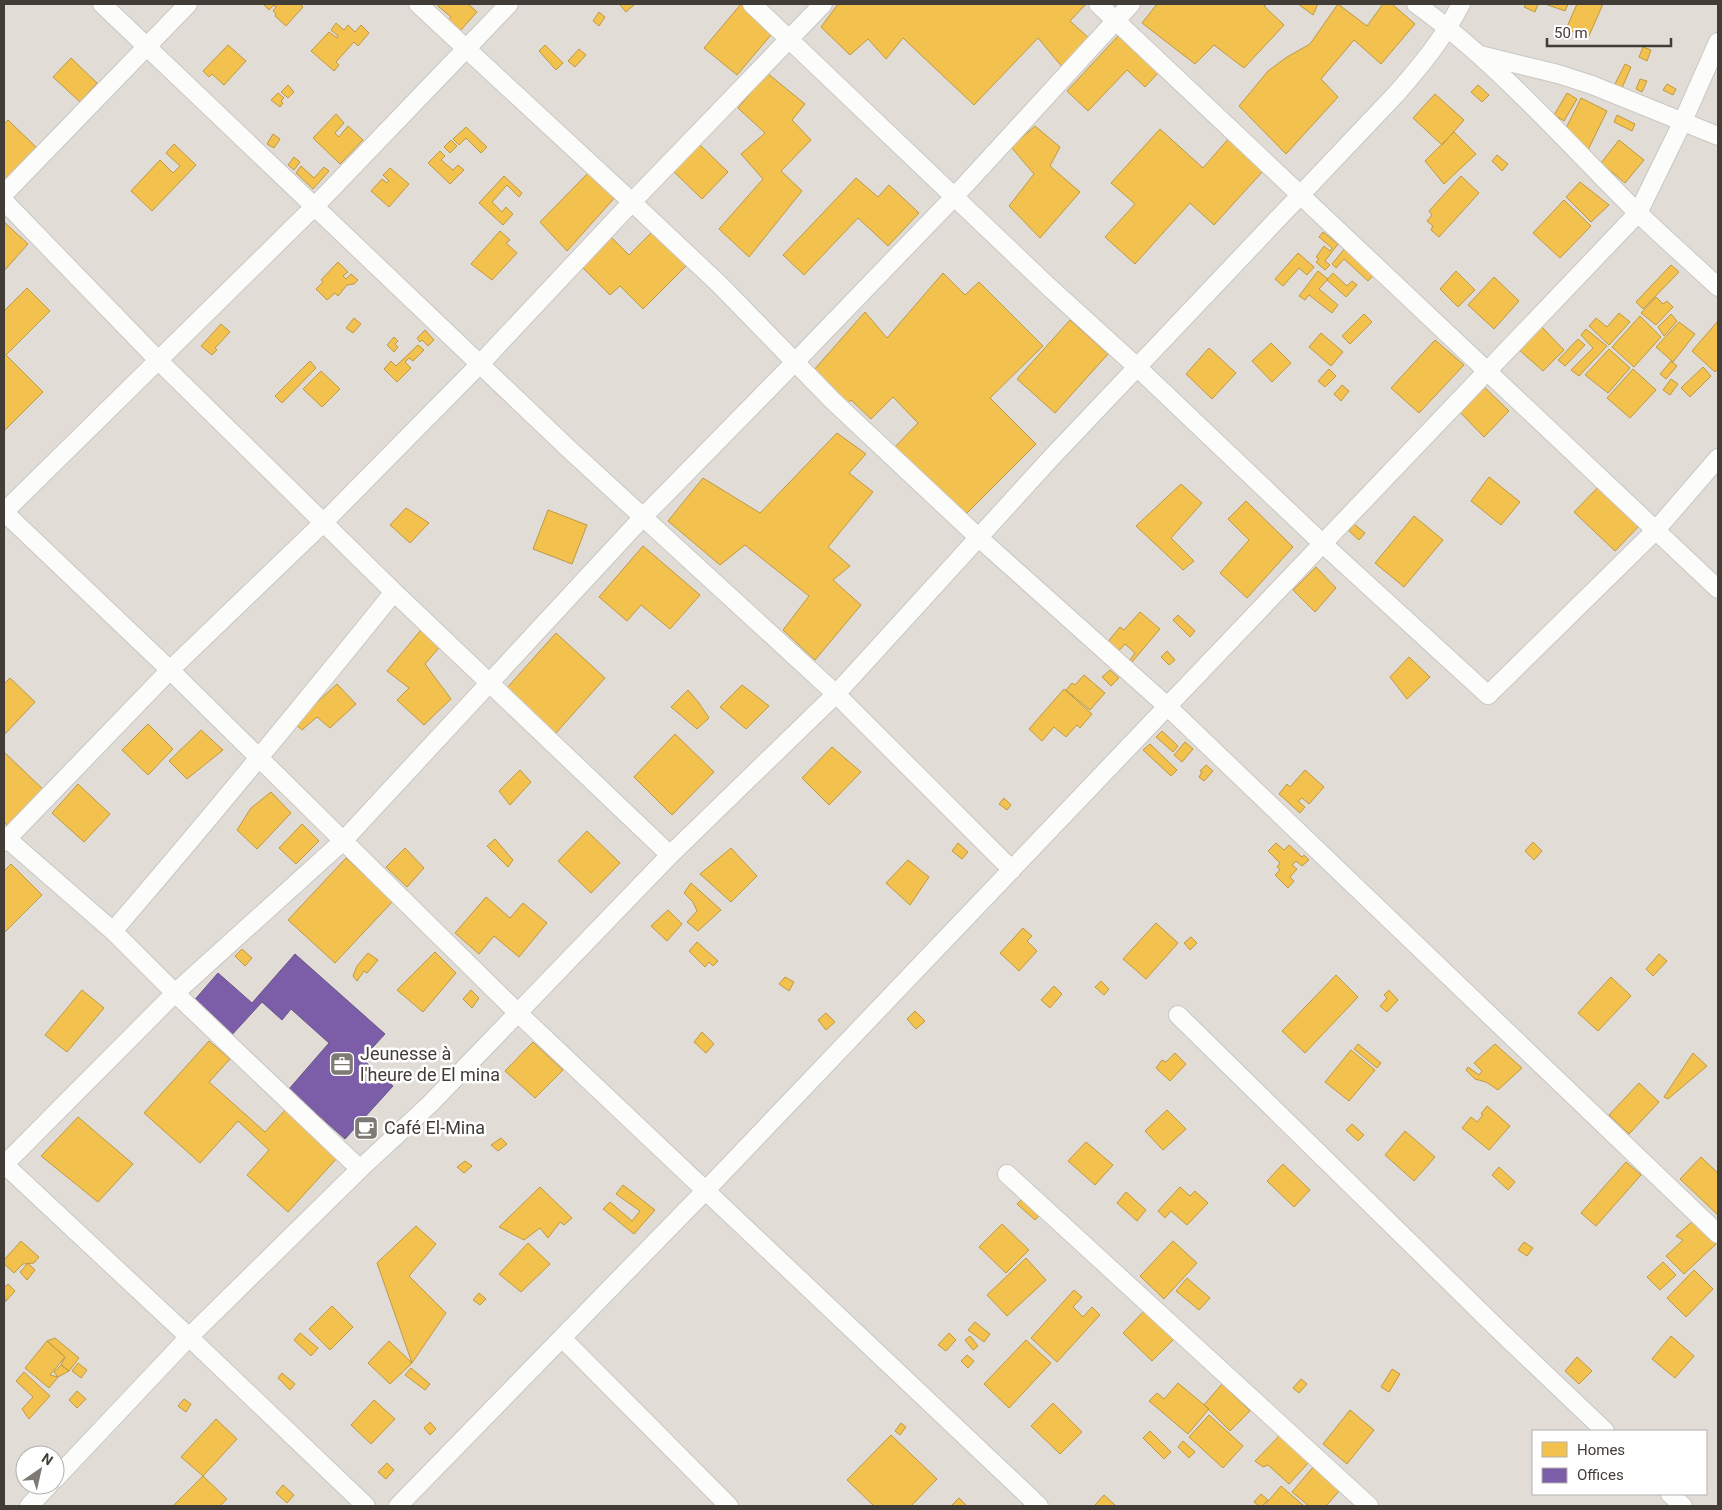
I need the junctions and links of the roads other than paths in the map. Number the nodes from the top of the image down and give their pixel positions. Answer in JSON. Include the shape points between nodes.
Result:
{"nodes":[{"id":1,"x":102,"y":4,"type":"edge"},
{"id":2,"x":188,"y":4,"type":"edge"},
{"id":3,"x":418,"y":4,"type":"edge"},
{"id":4,"x":509,"y":4,"type":"edge"},
{"id":5,"x":752,"y":4,"type":"edge"},
{"id":6,"x":824,"y":4,"type":"edge"},
{"id":7,"x":1098,"y":4,"type":"edge"},
{"id":8,"x":1131,"y":4,"type":"edge"},
{"id":9,"x":1416,"y":4,"type":"edge"},
{"id":10,"x":1461,"y":4,"type":"edge"},
{"id":11,"x":1116,"y":21,"type":"junction"},
{"id":12,"x":1449,"y":28,"type":"junction"},
{"id":13,"x":790,"y":40,"type":"junction"},
{"id":14,"x":1718,"y":42,"type":"edge"},
{"id":15,"x":147,"y":46,"type":"junction"},
{"id":16,"x":466,"y":48,"type":"junction"},
{"id":17,"x":1480,"y":55,"type":"junction"},
{"id":18,"x":1683,"y":121,"type":"junction"},
{"id":19,"x":1718,"y":136,"type":"edge"},
{"id":20,"x":4,"y":194,"type":"edge"},
{"id":21,"x":955,"y":196,"type":"junction"},
{"id":22,"x":1300,"y":196,"type":"junction"},
{"id":23,"x":4,"y":201,"type":"edge"},
{"id":24,"x":632,"y":202,"type":"junction"},
{"id":25,"x":315,"y":206,"type":"junction"},
{"id":26,"x":1638,"y":213,"type":"junction"},
{"id":27,"x":1718,"y":287,"type":"edge"},
{"id":28,"x":158,"y":360,"type":"junction"},
{"id":29,"x":795,"y":362,"type":"junction"},
{"id":30,"x":480,"y":364,"type":"junction"},
{"id":31,"x":1137,"y":367,"type":"junction"},
{"id":32,"x":1488,"y":371,"type":"junction"},
{"id":33,"x":1718,"y":458,"type":"edge"},
{"id":34,"x":643,"y":517,"type":"junction"},
{"id":35,"x":324,"y":522,"type":"junction"},
{"id":36,"x":1656,"y":530,"type":"junction"},
{"id":37,"x":978,"y":537,"type":"junction"},
{"id":38,"x":1323,"y":544,"type":"junction"},
{"id":39,"x":1718,"y":589,"type":"edge"},
{"id":40,"x":394,"y":592,"type":"junction"},
{"id":41,"x":170,"y":670,"type":"junction"},
{"id":42,"x":490,"y":683,"type":"junction"},
{"id":43,"x":836,"y":694,"type":"junction"},
{"id":44,"x":1168,"y":707,"type":"junction"},
{"id":45,"x":259,"y":759,"type":"junction"},
{"id":46,"x":5,"y":839,"type":"edge"},
{"id":47,"x":343,"y":841,"type":"junction"},
{"id":48,"x":670,"y":855,"type":"junction"},
{"id":49,"x":1012,"y":870,"type":"junction"},
{"id":50,"x":113,"y":931,"type":"junction"},
{"id":51,"x":175,"y":993,"type":"junction"},
{"id":52,"x":518,"y":1013,"type":"junction"},
{"id":53,"x":1178,"y":1015,"type":"dead end"},
{"id":54,"x":4,"y":1164,"type":"edge"},
{"id":55,"x":360,"y":1169,"type":"junction"},
{"id":56,"x":1007,"y":1174,"type":"dead end"},
{"id":57,"x":706,"y":1190,"type":"junction"},
{"id":58,"x":1718,"y":1234,"type":"edge"},
{"id":59,"x":189,"y":1336,"type":"junction"},
{"id":60,"x":562,"y":1338,"type":"junction"},
{"id":61,"x":1605,"y":1430,"type":"edge"},
{"id":62,"x":65,"y":1468,"type":"edge"},
{"id":63,"x":40,"y":1495,"type":"edge"},
{"id":64,"x":1671,"y":1495,"type":"edge"},
{"id":65,"x":30,"y":1506,"type":"edge"},
{"id":66,"x":366,"y":1506,"type":"edge"},
{"id":67,"x":398,"y":1506,"type":"edge"},
{"id":68,"x":728,"y":1506,"type":"edge"},
{"id":69,"x":1039,"y":1506,"type":"edge"},
{"id":70,"x":1369,"y":1506,"type":"edge"},
{"id":71,"x":1683,"y":1506,"type":"edge"}],
"edges":[{"from":1,"to":15,"type":"street"},
{"from":2,"to":15,"type":"street"},
{"from":3,"to":16,"type":"street"},
{"from":4,"to":16,"type":"street"},
{"from":5,"to":13,"type":"street"},
{"from":6,"to":13,"type":"street"},
{"from":7,"to":11,"type":"street"},
{"from":8,"to":11,"type":"street"},
{"from":9,"to":12,"type":"street"},
{"from":10,"to":12,"type":"street"},
{"from":11,"to":21,"type":"street"},
{"from":11,"to":22,"type":"street"},
{"from":12,"to":17,"type":"street"},
{"from":12,"to":22,"type":"street","via":[[1403,86]]},
{"from":13,"to":21,"type":"street"},
{"from":13,"to":24,"type":"street"},
{"from":14,"to":18,"type":"street"},
{"from":15,"to":20,"type":"street"},
{"from":15,"to":25,"type":"street"},
{"from":16,"to":24,"type":"street"},
{"from":16,"to":25,"type":"street"},
{"from":17,"to":18,"type":"street","via":[[1558,74]]},
{"from":17,"to":26,"type":"street"},
{"from":18,"to":19,"type":"street"},
{"from":18,"to":26,"type":"street"},
{"from":21,"to":29,"type":"street"},
{"from":21,"to":31,"type":"street","via":[[1049,288]]},
{"from":22,"to":31,"type":"street"},
{"from":22,"to":32,"type":"street"},
{"from":23,"to":28,"type":"street"},
{"from":24,"to":29,"type":"street"},
{"from":24,"to":30,"type":"street"},
{"from":25,"to":28,"type":"street"},
{"from":25,"to":30,"type":"street"},
{"from":26,"to":27,"type":"street"},
{"from":26,"to":32,"type":"street"},
{"from":28,"to":35,"type":"street"},
{"from":28,"to":41,"type":"street","via":[[4,512]]},
{"from":29,"to":34,"type":"street"},
{"from":29,"to":37,"type":"street"},
{"from":30,"to":34,"type":"street"},
{"from":30,"to":35,"type":"street"},
{"from":31,"to":37,"type":"street"},
{"from":31,"to":38,"type":"street"},
{"from":32,"to":36,"type":"street"},
{"from":32,"to":38,"type":"street"},
{"from":33,"to":36,"type":"street"},
{"from":34,"to":42,"type":"street"},
{"from":34,"to":43,"type":"street"},
{"from":35,"to":40,"type":"street"},
{"from":35,"to":41,"type":"street"},
{"from":36,"to":38,"type":"street","via":[[1488,695]]},
{"from":36,"to":39,"type":"street"},
{"from":37,"to":43,"type":"street"},
{"from":37,"to":44,"type":"street"},
{"from":38,"to":44,"type":"street"},
{"from":40,"to":42,"type":"street"},
{"from":40,"to":45,"type":"street"},
{"from":41,"to":45,"type":"street"},
{"from":41,"to":46,"type":"street"},
{"from":42,"to":47,"type":"street"},
{"from":42,"to":48,"type":"street"},
{"from":43,"to":48,"type":"street"},
{"from":43,"to":49,"type":"street"},
{"from":44,"to":49,"type":"street"},
{"from":44,"to":58,"type":"street"},
{"from":45,"to":47,"type":"street"},
{"from":45,"to":50,"type":"street"},
{"from":46,"to":50,"type":"street"},
{"from":47,"to":51,"type":"street"},
{"from":47,"to":52,"type":"street"},
{"from":48,"to":52,"type":"street"},
{"from":49,"to":57,"type":"street"},
{"from":50,"to":51,"type":"street"},
{"from":51,"to":54,"type":"street"},
{"from":51,"to":55,"type":"street"},
{"from":52,"to":55,"type":"street","via":[[430,1104]]},
{"from":52,"to":57,"type":"street"},
{"from":53,"to":61,"type":"street"},
{"from":54,"to":59,"type":"street"},
{"from":55,"to":59,"type":"street"},
{"from":56,"to":70,"type":"street"},
{"from":57,"to":60,"type":"street"},
{"from":57,"to":69,"type":"street"},
{"from":59,"to":62,"type":"street"},
{"from":59,"to":66,"type":"street"},
{"from":60,"to":67,"type":"street"},
{"from":60,"to":68,"type":"street"},
{"from":63,"to":65,"type":"street"},
{"from":64,"to":71,"type":"street"}]}
